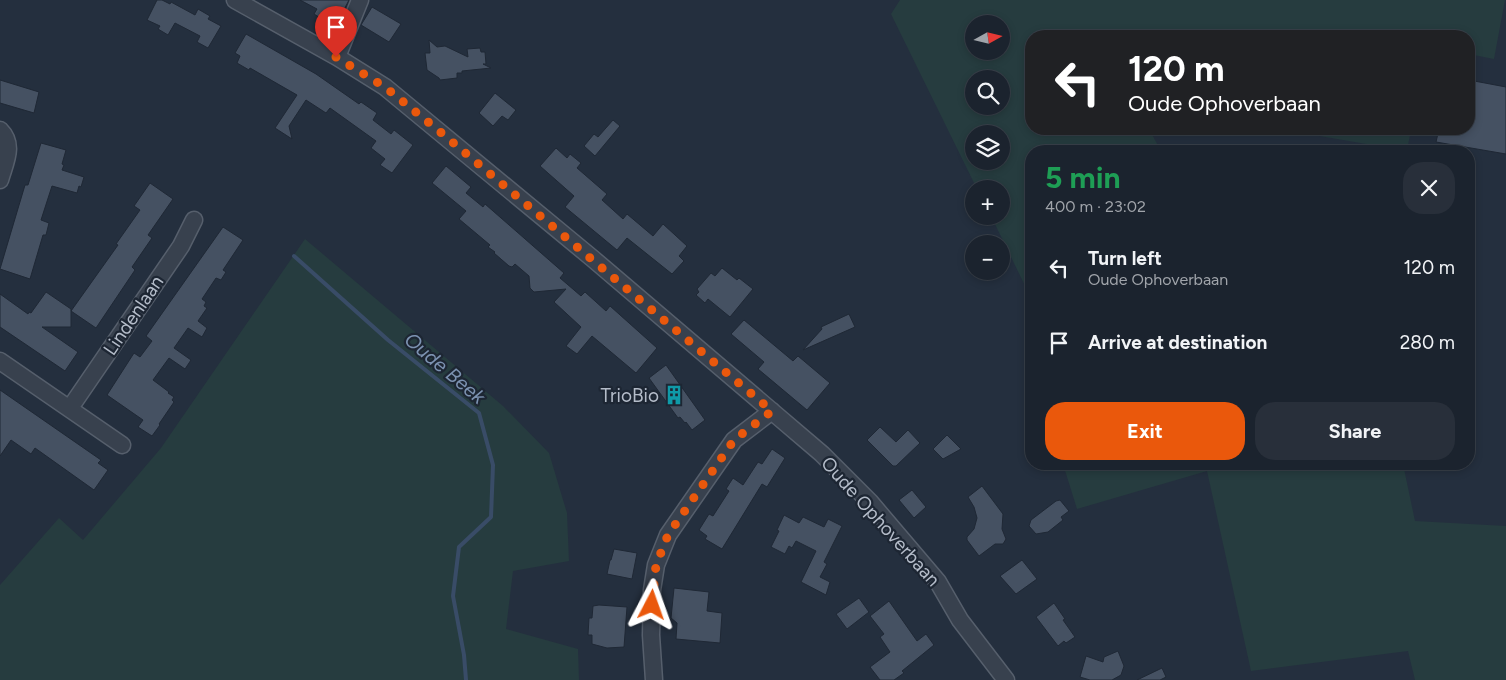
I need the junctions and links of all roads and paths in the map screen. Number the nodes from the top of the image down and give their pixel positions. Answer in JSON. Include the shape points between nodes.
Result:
{"nodes":[{"id":1,"x":235,"y":0,"type":"edge"},
{"id":2,"x":360,"y":0,"type":"edge"},
{"id":3,"x":336,"y":57,"type":"junction"},
{"id":4,"x":0,"y":130,"type":"edge"},
{"id":5,"x":0,"y":180,"type":"edge"},
{"id":6,"x":194,"y":220,"type":"dead end"},
{"id":7,"x":0,"y":361,"type":"edge"},
{"id":8,"x":70,"y":408,"type":"junction"},
{"id":9,"x":772,"y":411,"type":"junction"},
{"id":10,"x":122,"y":445,"type":"dead end"},
{"id":11,"x":654,"y":680,"type":"edge"},
{"id":12,"x":1006,"y":680,"type":"edge"}],
"edges":[{"from":1,"to":3,"type":"street","name":"Oude Ophoverbaan"},
{"from":2,"to":3,"type":"street"},
{"from":3,"to":9,"type":"street","name":"Oude Ophoverbaan","via":[[385,87]]},
{"from":4,"to":5,"type":"street","via":[[7,136],[9,151]]},
{"from":6,"to":8,"type":"street","name":"Lindenlaan","via":[[180,246]]},
{"from":7,"to":8,"type":"street"},
{"from":8,"to":10,"type":"street"},
{"from":9,"to":11,"type":"street","via":[[734,440],[668,535],[656,565],[652,590]]},
{"from":9,"to":12,"type":"street","name":"Oude Ophoverbaan","via":[[822,454],[870,502],[938,582],[960,620]]}]}
